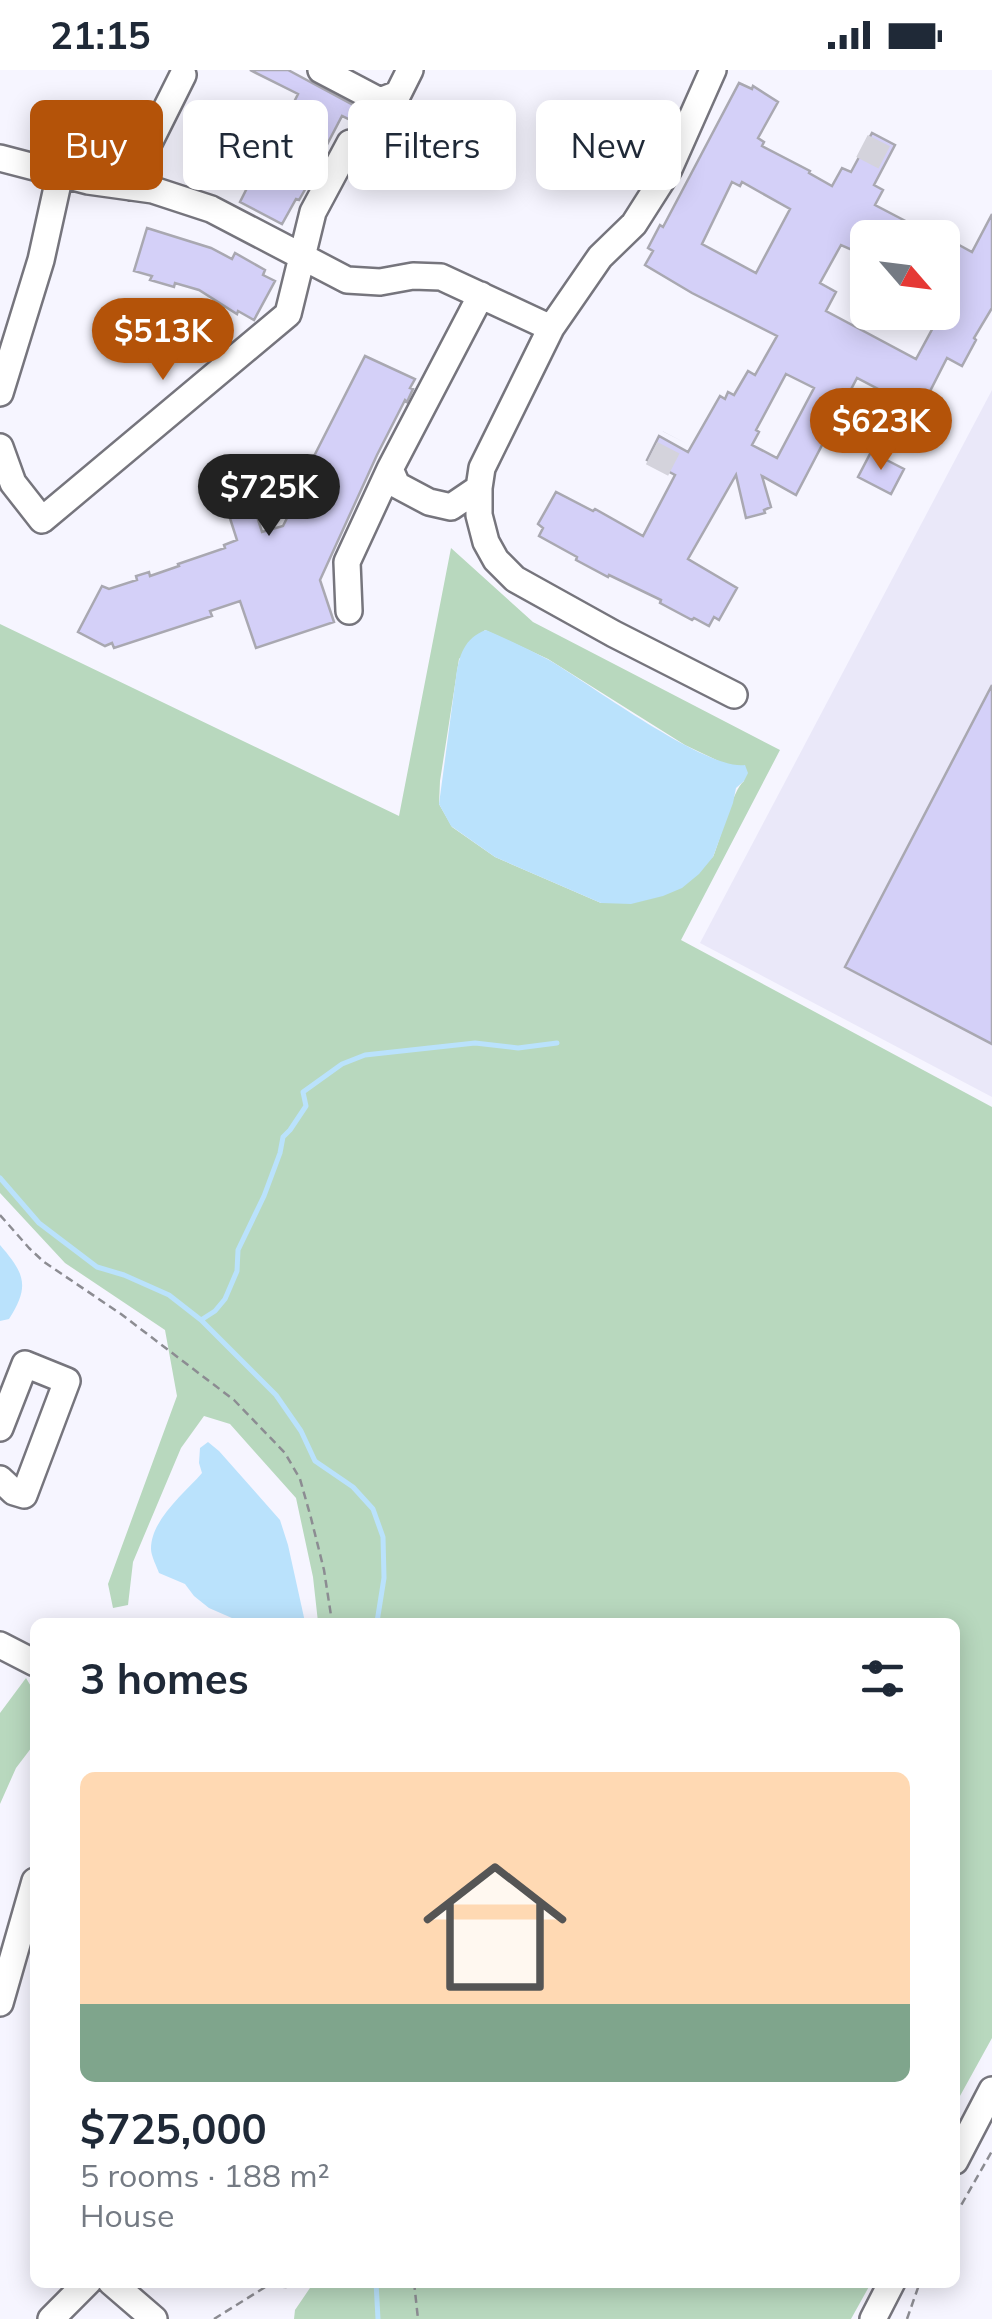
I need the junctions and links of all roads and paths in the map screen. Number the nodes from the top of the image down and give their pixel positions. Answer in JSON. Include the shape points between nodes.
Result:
{"nodes":[{"id":1,"x":320,"y":70,"type":"edge"},
{"id":2,"x":410,"y":70,"type":"edge"},
{"id":3,"x":712,"y":70,"type":"edge"},
{"id":4,"x":183,"y":75,"type":"dead end"},
{"id":5,"x":163,"y":115,"type":"edge"},
{"id":6,"x":348,"y":148,"type":"edge"},
{"id":7,"x":0,"y":158,"type":"edge"},
{"id":8,"x":30,"y":166,"type":"edge"},
{"id":9,"x":56,"y":190,"type":"edge"},
{"id":10,"x":153,"y":190,"type":"edge"},
{"id":11,"x":303,"y":259,"type":"junction"},
{"id":12,"x":481,"y":296,"type":"junction"},
{"id":13,"x":551,"y":328,"type":"junction"},
{"id":14,"x":0,"y":393,"type":"edge"},
{"id":15,"x":0,"y":447,"type":"edge"},
{"id":16,"x":390,"y":469,"type":"junction"},
{"id":17,"x":479,"y":488,"type":"junction"},
{"id":18,"x":349,"y":612,"type":"dead end"},
{"id":19,"x":734,"y":695,"type":"dead end"},
{"id":20,"x":0,"y":1215,"type":"edge"},
{"id":21,"x":0,"y":1428,"type":"edge"},
{"id":22,"x":0,"y":1479,"type":"edge"},
{"id":23,"x":331,"y":1618,"type":"edge"},
{"id":24,"x":0,"y":1646,"type":"edge"},
{"id":25,"x":30,"y":1661,"type":"edge"},
{"id":26,"x":30,"y":1898,"type":"edge"},
{"id":27,"x":0,"y":2003,"type":"edge"},
{"id":28,"x":992,"y":2090,"type":"edge"},
{"id":29,"x":960,"y":2151,"type":"edge"},
{"id":30,"x":992,"y":2151,"type":"edge"},
{"id":31,"x":960,"y":2207,"type":"edge"},
{"id":32,"x":82,"y":2288,"type":"edge"},
{"id":33,"x":117,"y":2288,"type":"edge"},
{"id":34,"x":264,"y":2288,"type":"edge"},
{"id":35,"x":415,"y":2288,"type":"edge"},
{"id":36,"x":889,"y":2288,"type":"edge"},
{"id":37,"x":918,"y":2288,"type":"edge"},
{"id":38,"x":51,"y":2319,"type":"edge"},
{"id":39,"x":154,"y":2319,"type":"edge"},
{"id":40,"x":214,"y":2319,"type":"edge"},
{"id":41,"x":418,"y":2319,"type":"edge"},
{"id":42,"x":873,"y":2319,"type":"edge"},
{"id":43,"x":907,"y":2319,"type":"edge"}],
"edges":[{"from":1,"to":2,"type":"street","via":[[380,101],[398,94]]},
{"from":3,"to":13,"type":"street","via":[[669,169]]},
{"from":4,"to":5,"type":"street"},
{"from":6,"to":11,"type":"street","via":[[313,212]]},
{"from":7,"to":8,"type":"street"},
{"from":9,"to":14,"type":"street"},
{"from":10,"to":11,"type":"street","via":[[211,209]]},
{"from":11,"to":12,"type":"street","via":[[348,280],[441,277]]},
{"from":11,"to":15,"type":"street","via":[[288,314],[42,520],[12,483]]},
{"from":12,"to":13,"type":"street"},
{"from":12,"to":16,"type":"street"},
{"from":13,"to":17,"type":"street","via":[[482,468]]},
{"from":16,"to":17,"type":"street","via":[[396,485],[451,507]]},
{"from":16,"to":18,"type":"street","via":[[347,562]]},
{"from":17,"to":19,"type":"street","via":[[486,542],[515,579]]},
{"from":20,"to":23,"type":"path","via":[[44,1262],[234,1400],[285,1453],[311,1518]]},
{"from":21,"to":22,"type":"street","via":[[24,1364],[67,1381],[24,1495]]},
{"from":24,"to":25,"type":"street"},
{"from":26,"to":27,"type":"street"},
{"from":28,"to":29,"type":"street"},
{"from":30,"to":31,"type":"path"},
{"from":32,"to":38,"type":"street"},
{"from":33,"to":39,"type":"street"},
{"from":34,"to":40,"type":"path"},
{"from":35,"to":41,"type":"path"},
{"from":36,"to":42,"type":"street"},
{"from":37,"to":43,"type":"path"}]}
